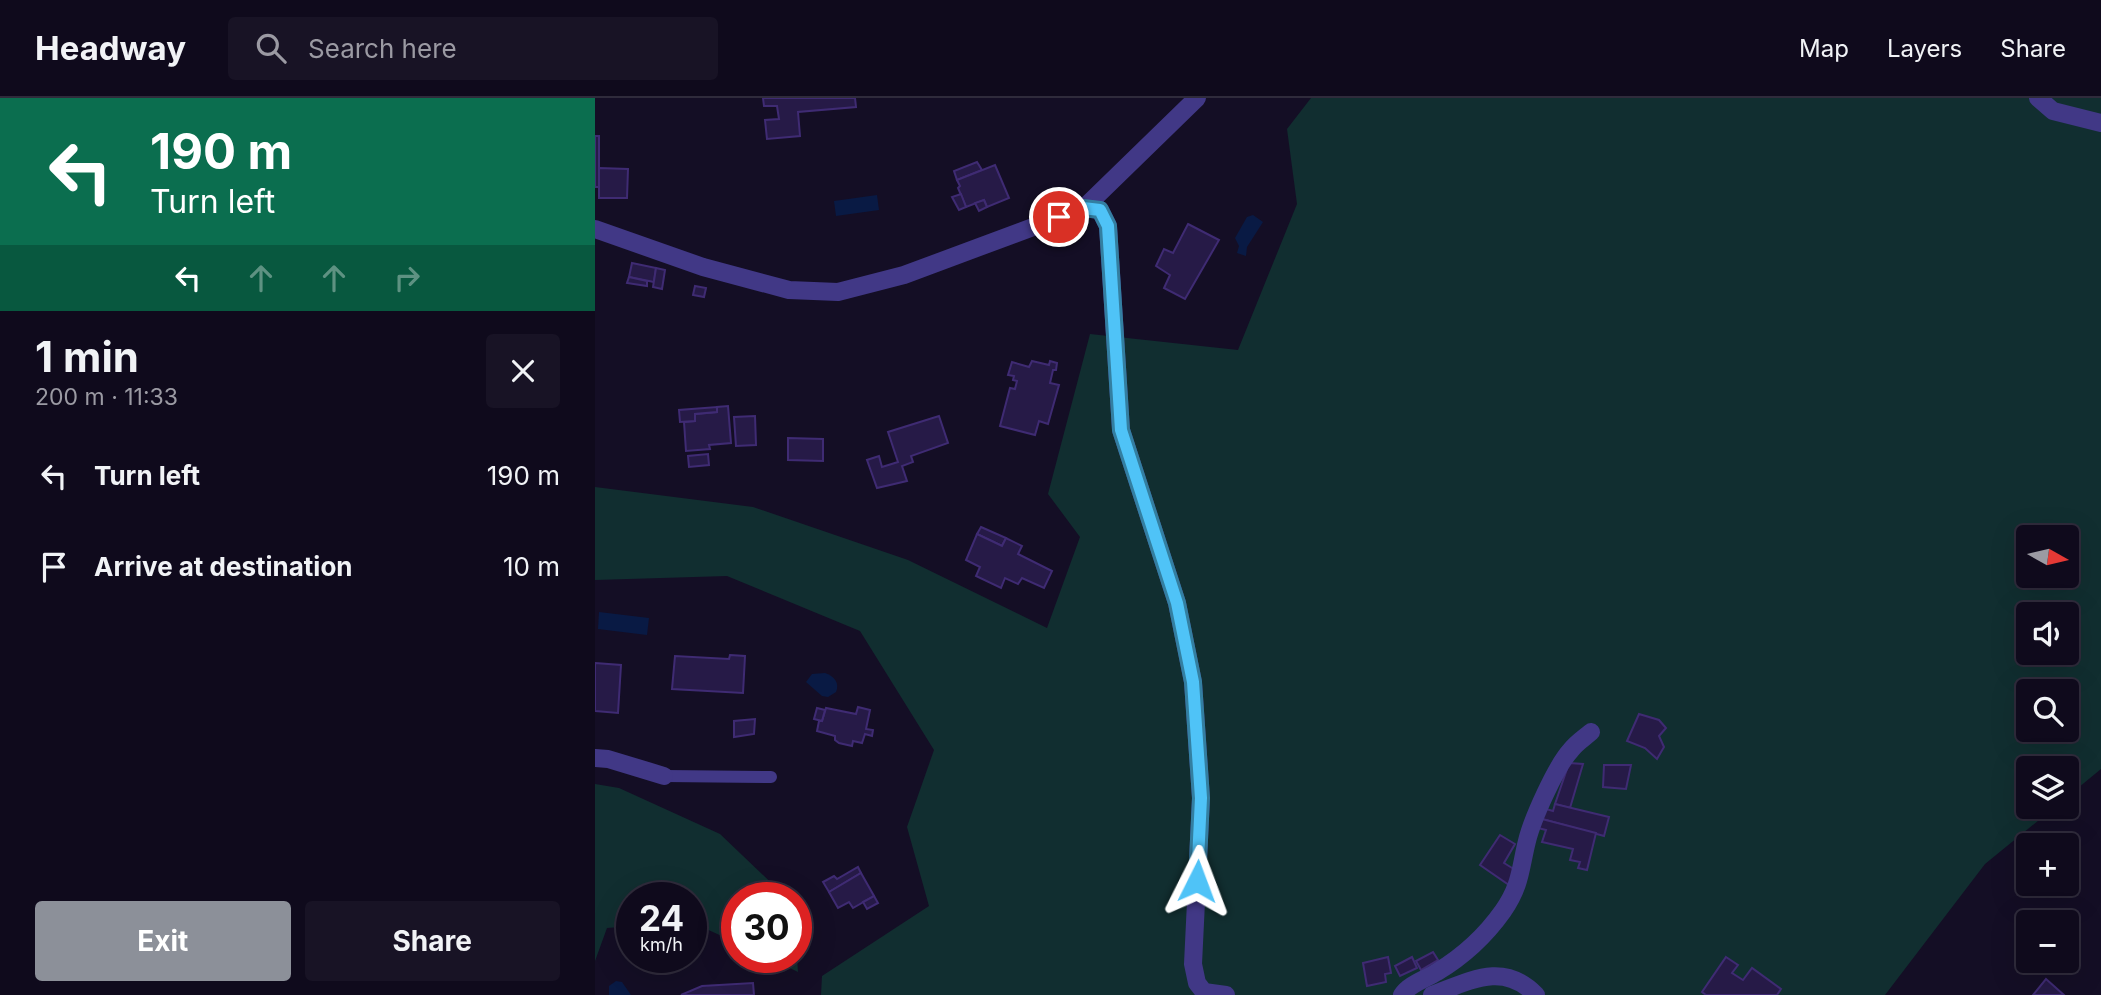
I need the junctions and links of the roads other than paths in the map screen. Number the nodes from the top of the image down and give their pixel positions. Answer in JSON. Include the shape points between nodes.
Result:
{"nodes":[{"id":1,"x":1197,"y":98,"type":"edge"},
{"id":2,"x":2038,"y":98,"type":"edge"},
{"id":3,"x":2101,"y":123,"type":"edge"},
{"id":4,"x":1083,"y":208,"type":"junction"},
{"id":5,"x":595,"y":229,"type":"edge"},
{"id":6,"x":1591,"y":732,"type":"dead end"},
{"id":7,"x":595,"y":758,"type":"edge"},
{"id":8,"x":664,"y":776,"type":"joint"},
{"id":9,"x":771,"y":777,"type":"dead end"},
{"id":10,"x":1226,"y":995,"type":"edge"},
{"id":11,"x":1402,"y":995,"type":"edge"},
{"id":12,"x":1432,"y":995,"type":"edge"},
{"id":13,"x":1536,"y":995,"type":"edge"}],
"edges":[{"from":1,"to":4,"type":"street"},
{"from":2,"to":3,"type":"street","via":[[2053,111]]},
{"from":4,"to":5,"type":"street","via":[[904,275],[838,292],[789,290],[703,267]]},
{"from":4,"to":10,"type":"street","via":[[1100,210],[1108,226],[1121,430],[1177,603],[1193,682],[1201,798],[1193,964],[1204,992]]},
{"from":6,"to":11,"type":"street","via":[[1569,751],[1550,785],[1527,841],[1518,884],[1503,911],[1462,954]]},
{"from":7,"to":8,"type":"street"},
{"from":8,"to":9,"type":"lane"},
{"from":12,"to":13,"type":"street","via":[[1488,975],[1516,979]]}]}
